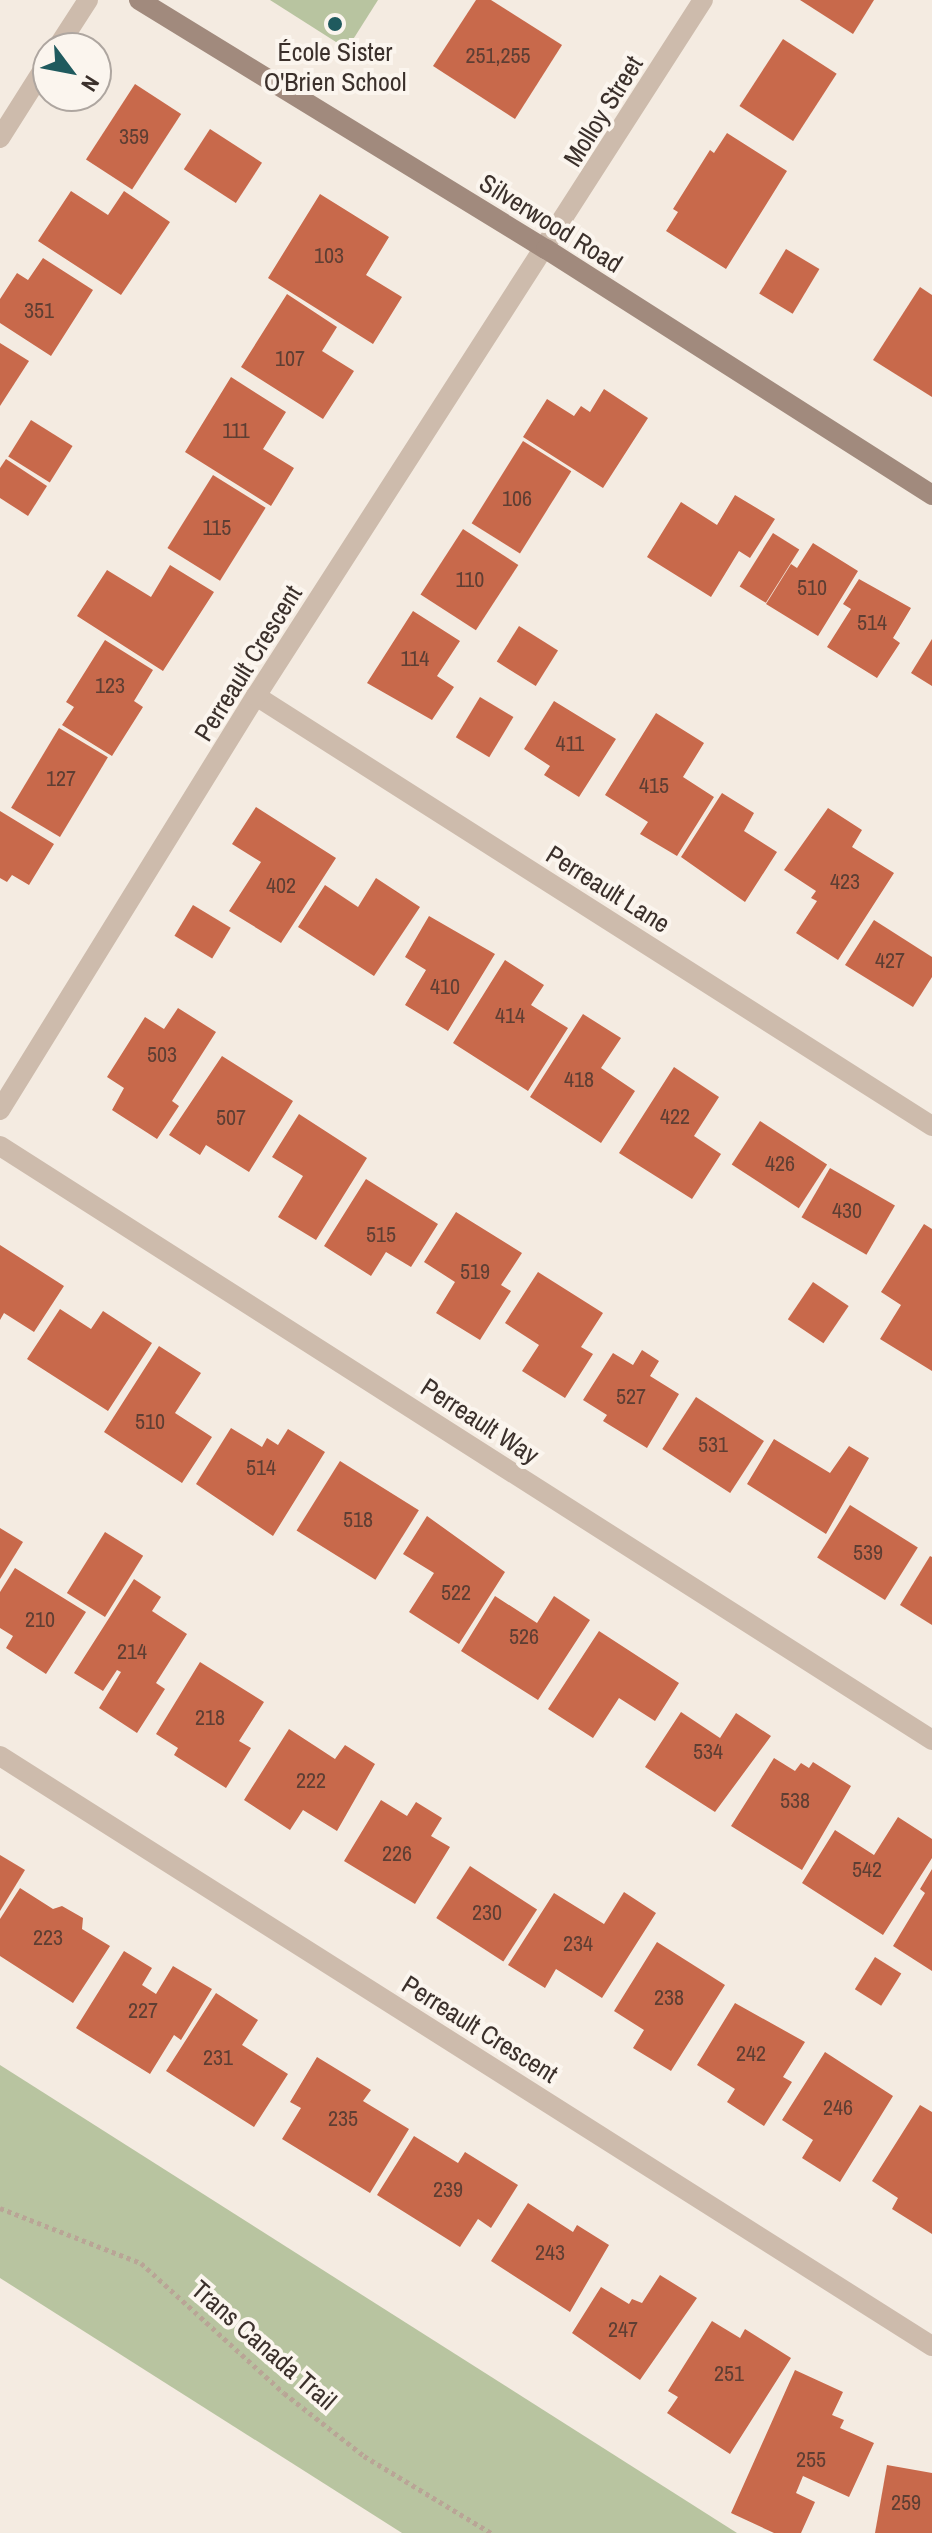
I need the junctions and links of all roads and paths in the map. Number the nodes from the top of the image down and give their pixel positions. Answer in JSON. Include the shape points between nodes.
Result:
{"nodes":[{"id":1,"x":88,"y":0,"type":"edge"},
{"id":2,"x":139,"y":0,"type":"edge"},
{"id":3,"x":703,"y":0,"type":"edge"},
{"id":4,"x":67,"y":32,"type":"edge"},
{"id":5,"x":32,"y":87,"type":"edge"},
{"id":6,"x":0,"y":138,"type":"edge"},
{"id":7,"x":546,"y":249,"type":"junction"},
{"id":8,"x":932,"y":495,"type":"edge"},
{"id":9,"x":256,"y":696,"type":"junction"},
{"id":10,"x":0,"y":1110,"type":"edge"},
{"id":11,"x":932,"y":1126,"type":"edge"},
{"id":12,"x":0,"y":1146,"type":"edge"},
{"id":13,"x":932,"y":1740,"type":"edge"},
{"id":14,"x":0,"y":1756,"type":"edge"},
{"id":15,"x":0,"y":2208,"type":"edge"},
{"id":16,"x":932,"y":2346,"type":"edge"},
{"id":17,"x":491,"y":2533,"type":"edge"}],
"edges":[{"from":1,"to":4,"type":"street"},
{"from":2,"to":7,"type":"street","name":"Silverwood Road"},
{"from":3,"to":7,"type":"street","name":"Molloy Street"},
{"from":5,"to":6,"type":"street"},
{"from":7,"to":8,"type":"street","name":"Silverwood Road"},
{"from":7,"to":9,"type":"street","name":"Perreault Crescent"},
{"from":9,"to":10,"type":"street","name":"Perreault Crescent"},
{"from":9,"to":11,"type":"street","name":"Perreault Lane"},
{"from":12,"to":13,"type":"street","name":"Perreault Way"},
{"from":14,"to":16,"type":"street","name":"Perreault Crescent"},
{"from":15,"to":17,"type":"path","name":"Trans Canada Trail","via":[[141,2263],[284,2393],[364,2456]]}]}
